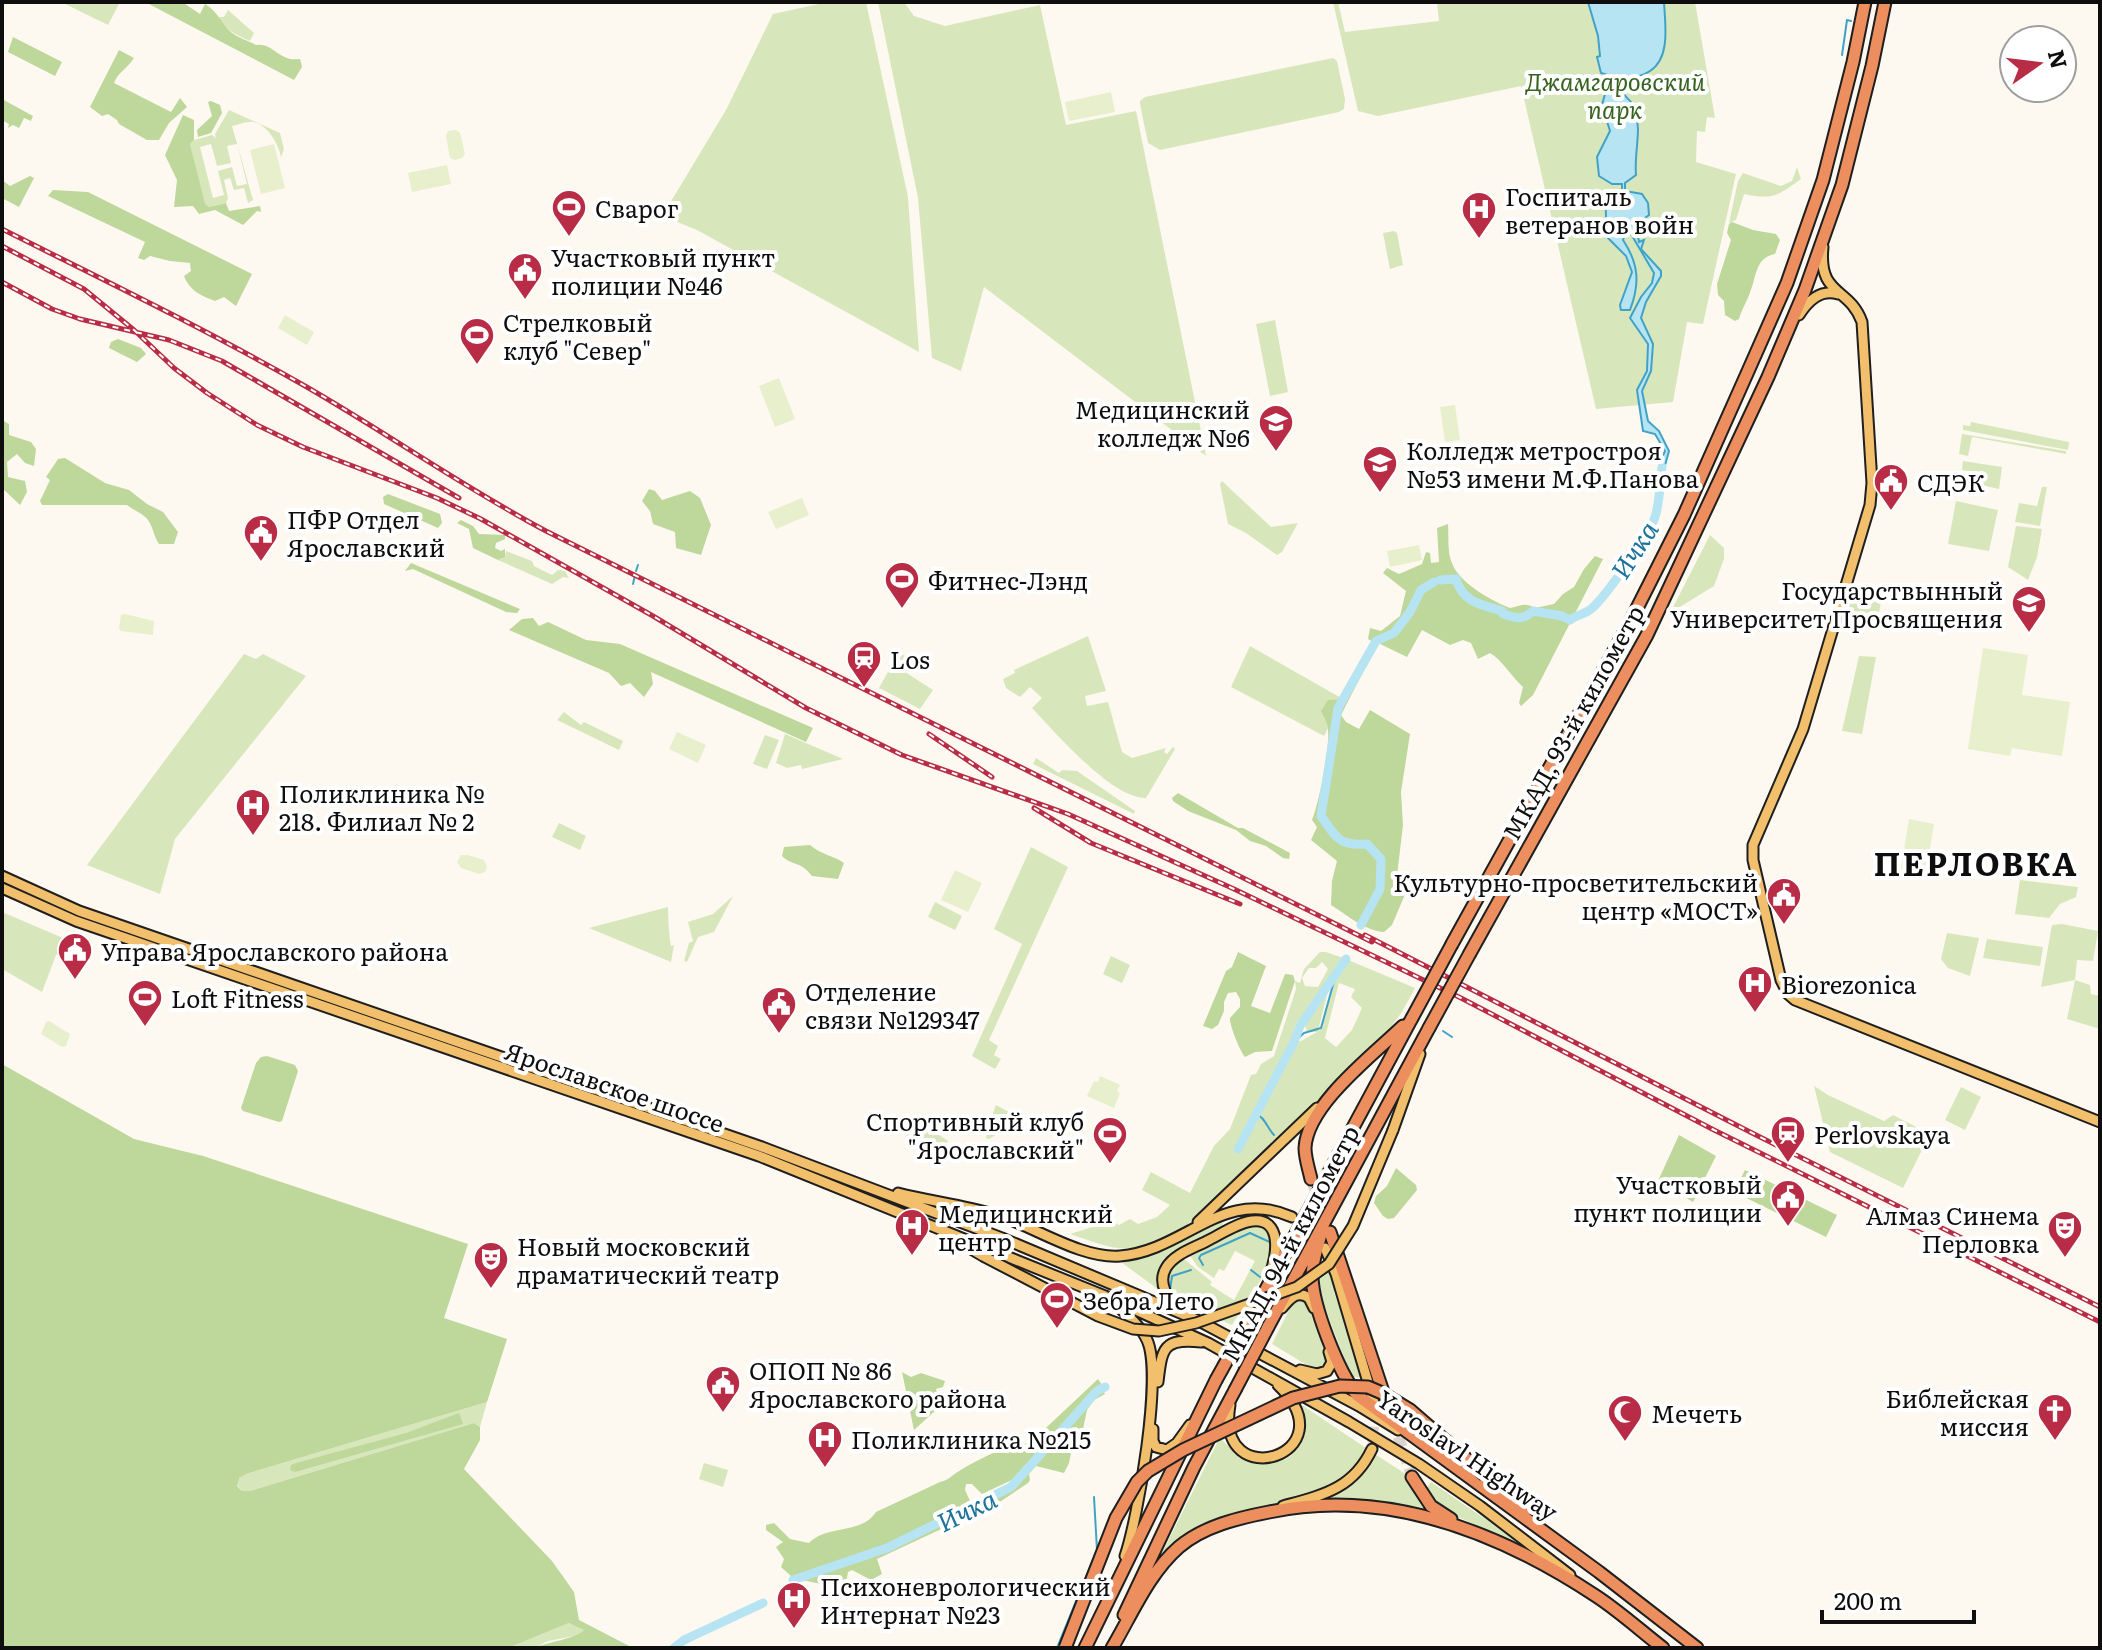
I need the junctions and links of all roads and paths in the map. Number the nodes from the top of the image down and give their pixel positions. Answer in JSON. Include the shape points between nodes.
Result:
{"nodes":[{"id":1,"x":1865,"y":2,"type":"edge"},
{"id":2,"x":1885,"y":2,"type":"edge"},
{"id":3,"x":1824,"y":240,"type":"junction"},
{"id":4,"x":1842,"y":297,"type":"junction"},
{"id":5,"x":1784,"y":338,"type":"junction"},
{"id":6,"x":2,"y":876,"type":"edge"},
{"id":7,"x":2,"y":888,"type":"edge"},
{"id":8,"x":1452,"y":944,"type":"joint"},
{"id":9,"x":1470,"y":953,"type":"joint"},
{"id":10,"x":325,"y":1003,"type":"junction"},
{"id":11,"x":1412,"y":1018,"type":"junction"},
{"id":12,"x":1429,"y":1028,"type":"junction"},
{"id":13,"x":1331,"y":1097,"type":"junction"},
{"id":14,"x":2100,"y":1122,"type":"edge"},
{"id":15,"x":1311,"y":1179,"type":"tunnel mouth"},
{"id":16,"x":864,"y":1184,"type":"junction"},
{"id":17,"x":1292,"y":1217,"type":"tunnel mouth"},
{"id":18,"x":923,"y":1221,"type":"junction"},
{"id":19,"x":1327,"y":1229,"type":"junction"},
{"id":20,"x":1179,"y":1236,"type":"junction"},
{"id":21,"x":1325,"y":1248,"type":"tunnel mouth"},
{"id":22,"x":1105,"y":1296,"type":"junction"},
{"id":23,"x":1254,"y":1311,"type":"junction"},
{"id":24,"x":1197,"y":1320,"type":"junction"},
{"id":25,"x":1270,"y":1323,"type":"junction"},
{"id":26,"x":1208,"y":1343,"type":"junction"},
{"id":27,"x":1277,"y":1362,"type":"junction"},
{"id":28,"x":1267,"y":1374,"type":"junction"},
{"id":29,"x":1233,"y":1393,"type":"junction"},
{"id":30,"x":1375,"y":1406,"type":"tunnel mouth"},
{"id":31,"x":1199,"y":1413,"type":"junction"},
{"id":32,"x":1390,"y":1413,"type":"tunnel mouth"},
{"id":33,"x":1372,"y":1449,"type":"tunnel mouth"},
{"id":34,"x":1430,"y":1451,"type":"junction"},
{"id":35,"x":1412,"y":1477,"type":"tunnel mouth"},
{"id":36,"x":1253,"y":1515,"type":"junction"},
{"id":37,"x":1478,"y":1534,"type":"junction"},
{"id":38,"x":1599,"y":1572,"type":"junction"},
{"id":39,"x":1116,"y":1585,"type":"junction"},
{"id":40,"x":1598,"y":1597,"type":"junction"},
{"id":41,"x":1065,"y":1648,"type":"edge"},
{"id":42,"x":1085,"y":1648,"type":"edge"},
{"id":43,"x":1110,"y":1648,"type":"edge"},
{"id":44,"x":1663,"y":1648,"type":"edge"},
{"id":45,"x":1697,"y":1648,"type":"edge"}],
"edges":[{"from":1,"to":8,"type":"highway","name":"МКАД, 93-й километр","via":[[1829,158],[1787,283],[1660,564]]},
{"from":2,"to":3,"type":"highway","name":"МКАД, 93-й километр","via":[[1856,135]]},
{"from":3,"to":4,"type":"main road","via":[[1824,276]]},
{"from":3,"to":5,"type":"highway","name":"МКАД, 93-й километр"},
{"from":4,"to":5,"type":"main road","via":[[1826,293],[1810,300]]},
{"from":4,"to":14,"type":"main road","via":[[1859,315],[1865,342],[1870,505],[1802,733],[1753,842],[1781,980],[1792,998]]},
{"from":5,"to":9,"type":"highway","name":"МКАД, 93-й километр","via":[[1647,635]]},
{"from":6,"to":10,"type":"main road","name":"Ярославское шоссе","via":[[79,911]]},
{"from":7,"to":10,"type":"main road","name":"Ярославское шоссе","via":[[76,921]]},
{"from":8,"to":11,"type":"highway","name":"МКАД, 94-й километр","bridge":true},
{"from":9,"to":12,"type":"highway","name":"МКАД, 94-й километр","bridge":true},
{"from":10,"to":16,"type":"main road","name":"Ярославское шоссе"},
{"from":10,"to":18,"type":"main road","name":"Ярославское шоссе","via":[[759,1156]]},
{"from":11,"to":13,"type":"highway"},
{"from":11,"to":23,"type":"highway","name":"МКАД, 94-й километр"},
{"from":12,"to":18,"type":"main road","bridge":true,"via":[[1353,1226],[1329,1264],[1297,1287],[1196,1323],[1159,1331],[1133,1329],[1098,1316]]},
{"from":12,"to":19,"type":"highway","name":"МКАД, 94-й километр"},
{"from":13,"to":15,"type":"highway","via":[[1311,1125],[1305,1148]]},
{"from":13,"to":20,"type":"main road"},
{"from":16,"to":20,"type":"main road","via":[[995,1214],[1093,1253],[1134,1254]]},
{"from":16,"to":24,"type":"main road","name":"Ярославское шоссе"},
{"from":17,"to":20,"type":"main road","via":[[1269,1208],[1243,1208]]},
{"from":18,"to":22,"type":"main road","name":"Ярославское шоссе"},
{"from":19,"to":25,"type":"highway","name":"МКАД, 94-й километр"},
{"from":19,"to":32,"type":"highway"},
{"from":19,"to":34,"type":"highway","via":[[1313,1268],[1314,1292],[1342,1371],[1370,1407]]},
{"from":21,"to":30,"type":"main road"},
{"from":22,"to":26,"type":"main road","name":"Ярославское шоссе"},
{"from":22,"to":39,"type":"main road","via":[[1139,1328],[1153,1362],[1137,1511]]},
{"from":23,"to":24,"type":"main road","via":[[1277,1250],[1271,1229],[1254,1221],[1173,1260],[1164,1271],[1166,1294]]},
{"from":23,"to":31,"type":"highway","name":"МКАД, 94-й километр","bridge":true},
{"from":24,"to":27,"type":"main road","name":"Yaroslavl Highway"},
{"from":25,"to":27,"type":"main road","via":[[1294,1295],[1304,1294],[1332,1362],[1317,1374]]},
{"from":25,"to":29,"type":"highway","name":"МКАД, 94-й километр","bridge":true},
{"from":26,"to":28,"type":"main road","name":"Yaroslavl Highway"},
{"from":26,"to":31,"type":"main road","via":[[1176,1341],[1164,1350],[1152,1434],[1156,1447],[1172,1448]]},
{"from":27,"to":34,"type":"main road","name":"Yaroslavl Highway"},
{"from":28,"to":29,"type":"main road","via":[[1298,1411],[1299,1432],[1281,1455],[1260,1459],[1232,1442],[1228,1431]]},
{"from":28,"to":40,"type":"main road","name":"Yaroslavl Highway","via":[[1419,1464]]},
{"from":29,"to":43,"type":"highway","name":"МКАД, 94-й километр"},
{"from":31,"to":39,"type":"highway","name":"МКАД, 94-й километр"},
{"from":33,"to":36,"type":"main road","via":[[1358,1472],[1335,1489]]},
{"from":34,"to":38,"type":"highway","name":"Yaroslavl Highway"},
{"from":35,"to":37,"type":"highway","via":[[1431,1506]]},
{"from":36,"to":37,"type":"highway","via":[[1302,1506],[1364,1504]]},
{"from":36,"to":43,"type":"highway","via":[[1219,1524],[1181,1546],[1160,1568]]},
{"from":37,"to":40,"type":"highway","via":[[1552,1568]]},
{"from":38,"to":41,"type":"highway","bridge":true,"via":[[1410,1410],[1368,1387],[1340,1386],[1293,1398],[1148,1471],[1116,1518]]},
{"from":38,"to":45,"type":"highway","name":"Yaroslavl Highway"},
{"from":39,"to":42,"type":"highway","name":"МКАД, 94-й километр"},
{"from":40,"to":44,"type":"highway","name":"Yaroslavl Highway"}]}
